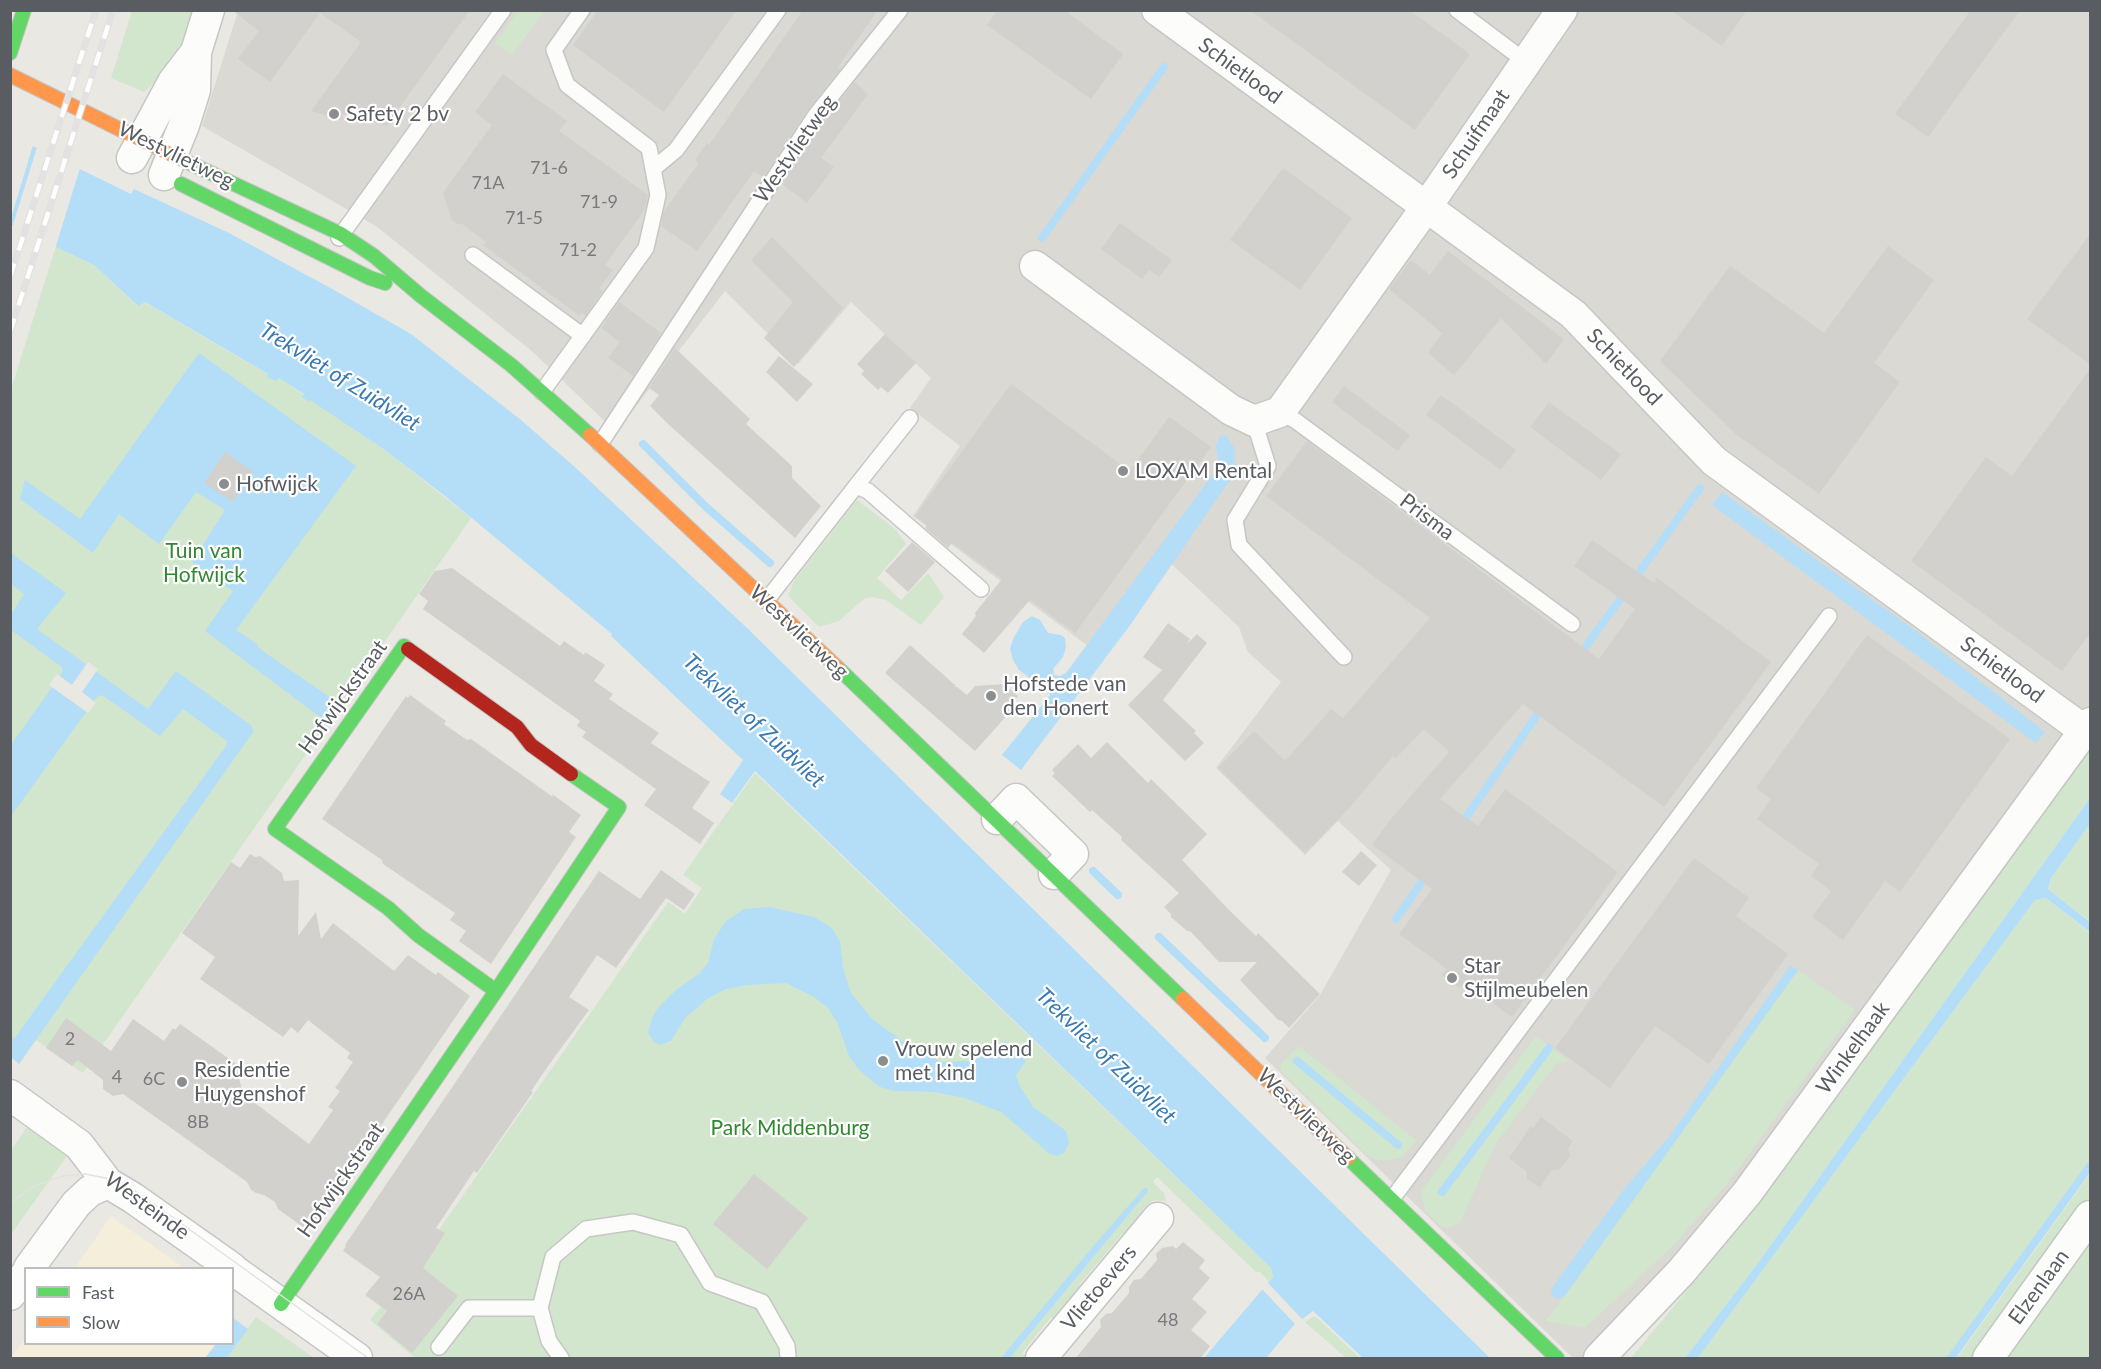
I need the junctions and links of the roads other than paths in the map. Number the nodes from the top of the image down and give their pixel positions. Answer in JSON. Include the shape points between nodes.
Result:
{"nodes":[{"id":1,"x":24,"y":10,"type":"edge"},
{"id":2,"x":209,"y":10,"type":"edge"},
{"id":3,"x":503,"y":10,"type":"edge"},
{"id":4,"x":582,"y":10,"type":"edge"},
{"id":5,"x":778,"y":10,"type":"edge"},
{"id":6,"x":900,"y":10,"type":"edge"},
{"id":7,"x":1157,"y":10,"type":"edge"},
{"id":8,"x":1457,"y":10,"type":"edge"},
{"id":9,"x":1562,"y":10,"type":"edge"},
{"id":10,"x":196,"y":52,"type":"junction"},
{"id":11,"x":10,"y":53,"type":"edge"},
{"id":12,"x":1525,"y":61,"type":"junction"},
{"id":13,"x":10,"y":75,"type":"edge"},
{"id":14,"x":132,"y":150,"type":"junction"},
{"id":15,"x":168,"y":165,"type":"junction"},
{"id":16,"x":653,"y":170,"type":"junction"},
{"id":17,"x":1427,"y":206,"type":"junction"},
{"id":18,"x":341,"y":234,"type":"junction"},
{"id":19,"x":473,"y":255,"type":"dead end"},
{"id":20,"x":329,"y":256,"type":"junction"},
{"id":21,"x":1035,"y":266,"type":"dead end"},
{"id":22,"x":421,"y":296,"type":"junction"},
{"id":23,"x":583,"y":336,"type":"junction"},
{"id":24,"x":542,"y":392,"type":"junction"},
{"id":25,"x":1267,"y":417,"type":"junction"},
{"id":26,"x":910,"y":418,"type":"dead end"},
{"id":27,"x":600,"y":444,"type":"junction"},
{"id":28,"x":856,"y":486,"type":"junction"},
{"id":29,"x":981,"y":589,"type":"dead end"},
{"id":30,"x":766,"y":601,"type":"junction"},
{"id":31,"x":1829,"y":616,"type":"dead end"},
{"id":32,"x":1572,"y":624,"type":"dead end"},
{"id":33,"x":1344,"y":657,"type":"dead end"},
{"id":34,"x":2088,"y":727,"type":"edge"},
{"id":35,"x":997,"y":819,"type":"joint"},
{"id":36,"x":1054,"y":874,"type":"joint"},
{"id":37,"x":496,"y":991,"type":"junction"},
{"id":38,"x":10,"y":1095,"type":"edge"},
{"id":39,"x":108,"y":1183,"type":"junction"},
{"id":40,"x":1392,"y":1199,"type":"junction"},
{"id":41,"x":2091,"y":1216,"type":"edge"},
{"id":42,"x":1158,"y":1218,"type":"dead end"},
{"id":43,"x":30,"y":1267,"type":"edge"},
{"id":44,"x":229,"y":1267,"type":"edge"},
{"id":45,"x":234,"y":1270,"type":"edge"},
{"id":46,"x":24,"y":1277,"type":"edge"},
{"id":47,"x":10,"y":1295,"type":"edge"},
{"id":48,"x":281,"y":1304,"type":"junction"},
{"id":49,"x":540,"y":1308,"type":"junction"},
{"id":50,"x":439,"y":1347,"type":"dead end"},
{"id":51,"x":357,"y":1359,"type":"edge"},
{"id":52,"x":561,"y":1359,"type":"edge"},
{"id":53,"x":788,"y":1359,"type":"edge"},
{"id":54,"x":1041,"y":1359,"type":"edge"},
{"id":55,"x":1557,"y":1359,"type":"edge"},
{"id":56,"x":1599,"y":1359,"type":"edge"},
{"id":57,"x":1988,"y":1359,"type":"edge"}],
"edges":[{"from":1,"to":11,"type":"main road"},
{"from":2,"to":10,"type":"street"},
{"from":3,"to":18,"type":"lane"},
{"from":4,"to":16,"type":"lane","via":[[554,50],[567,85],[650,148]]},
{"from":5,"to":16,"type":"lane","via":[[676,150]]},
{"from":6,"to":27,"type":"lane","name":"Westvlietweg","via":[[815,116]]},
{"from":7,"to":17,"type":"street","name":"Schietlood"},
{"from":8,"to":12,"type":"lane"},
{"from":9,"to":12,"type":"street","name":"Schuifmaat"},
{"from":10,"to":14,"type":"street"},
{"from":10,"to":15,"type":"street","via":[[195,90]]},
{"from":12,"to":17,"type":"street","name":"Schuifmaat"},
{"from":13,"to":14,"type":"main road","name":"Westvlietweg"},
{"from":14,"to":15,"type":"main road","name":"Westvlietweg"},
{"from":14,"to":15,"type":"main road","name":"Westvlietweg"},
{"from":15,"to":18,"type":"main road","name":"Westvlietweg"},
{"from":15,"to":20,"type":"main road","name":"Westvlietweg"},
{"from":16,"to":23,"type":"lane","via":[[658,195],[646,248]]},
{"from":17,"to":25,"type":"street"},
{"from":17,"to":34,"type":"street","name":"Schietlood","via":[[1573,314],[1714,461]]},
{"from":18,"to":20,"type":"lane"},
{"from":18,"to":22,"type":"main road","name":"Westvlietweg"},
{"from":19,"to":23,"type":"lane"},
{"from":20,"to":22,"type":"main road","name":"Westvlietweg","via":[[370,278]]},
{"from":21,"to":25,"type":"street","name":"Prisma","via":[[1231,410]]},
{"from":22,"to":24,"type":"main road","name":"Westvlietweg"},
{"from":23,"to":24,"type":"lane"},
{"from":24,"to":27,"type":"main road","name":"Westvlietweg"},
{"from":25,"to":32,"type":"lane","name":"Prisma","via":[[1296,421]]},
{"from":25,"to":33,"type":"lane","via":[[1268,466],[1235,520],[1239,545]]},
{"from":26,"to":28,"type":"lane"},
{"from":27,"to":30,"type":"main road","name":"Westvlietweg"},
{"from":28,"to":29,"type":"lane","via":[[868,491]]},
{"from":28,"to":30,"type":"lane"},
{"from":30,"to":35,"type":"main road","name":"Westvlietweg"},
{"from":31,"to":40,"type":"lane"},
{"from":34,"to":56,"type":"street","name":"Winkelhaak","via":[[1747,1193],[1681,1272]]},
{"from":35,"to":36,"type":"street","name":"Westvlietweg","via":[[1016,799],[1073,854]]},
{"from":36,"to":40,"type":"main road","name":"Westvlietweg"},
{"from":37,"to":37,"type":"main road","name":"Hofwijckstraat","via":[[418,935],[388,908],[275,829],[404,646],[517,727],[531,745],[619,807]]},
{"from":37,"to":48,"type":"main road","name":"Hofwijckstraat"},
{"from":38,"to":39,"type":"street","name":"Westeinde","via":[[79,1144]]},
{"from":39,"to":43,"type":"street","via":[[90,1191],[76,1204]]},
{"from":39,"to":44,"type":"street","name":"Westeinde"},
{"from":40,"to":55,"type":"main road","name":"Westvlietweg"},
{"from":41,"to":57,"type":"street","name":"Elzenlaan"},
{"from":42,"to":54,"type":"street","name":"Vlietoevers"},
{"from":45,"to":48,"type":"street","name":"Westeinde"},
{"from":46,"to":47,"type":"street"},
{"from":48,"to":51,"type":"street","name":"Westeinde"},
{"from":49,"to":50,"type":"lane","via":[[469,1308]]},
{"from":49,"to":52,"type":"lane","via":[[549,1341]]},
{"from":49,"to":53,"type":"lane","via":[[553,1257],[586,1229],[633,1222],[681,1235],[710,1283],[762,1302],[787,1346]]}]}
